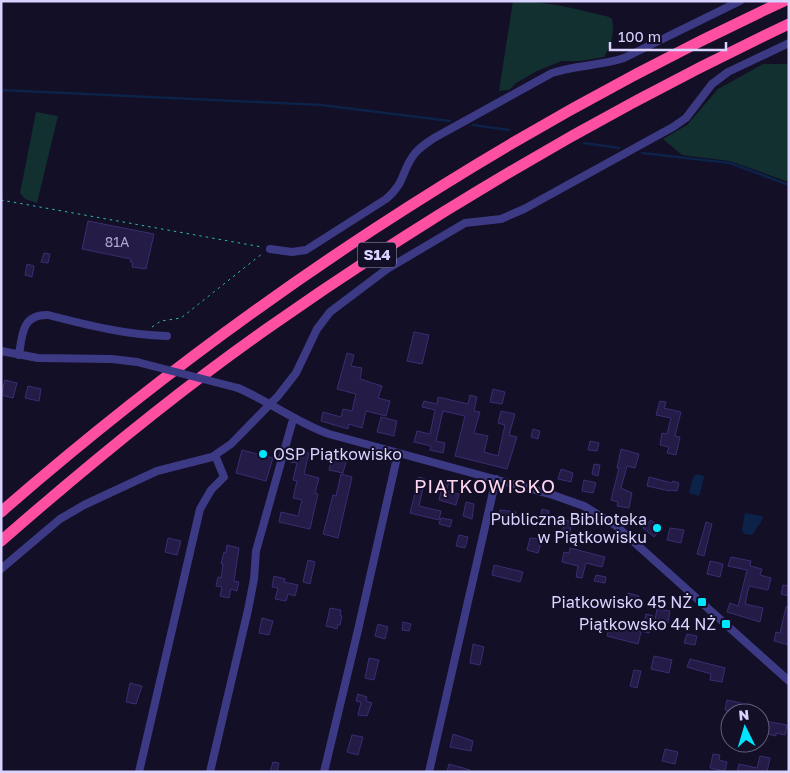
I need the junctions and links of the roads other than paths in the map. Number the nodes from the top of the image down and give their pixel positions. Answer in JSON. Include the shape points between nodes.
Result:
{"nodes":[{"id":1,"x":740,"y":1,"type":"edge"},
{"id":2,"x":784,"y":1,"type":"edge"},
{"id":3,"x":789,"y":24,"type":"edge"},
{"id":4,"x":789,"y":43,"type":"edge"},
{"id":5,"x":270,"y":249,"type":"road end"},
{"id":6,"x":166,"y":336,"type":"dead end"},
{"id":7,"x":1,"y":352,"type":"edge"},
{"id":8,"x":19,"y":355,"type":"junction"},
{"id":9,"x":271,"y":404,"type":"junction"},
{"id":10,"x":292,"y":423,"type":"dead end"},
{"id":11,"x":398,"y":453,"type":"junction"},
{"id":12,"x":214,"y":455,"type":"junction"},
{"id":13,"x":496,"y":479,"type":"junction"},
{"id":14,"x":1,"y":512,"type":"edge"},
{"id":15,"x":1,"y":541,"type":"edge"},
{"id":16,"x":1,"y":569,"type":"edge"},
{"id":17,"x":789,"y":681,"type":"edge"},
{"id":18,"x":138,"y":772,"type":"edge"},
{"id":19,"x":210,"y":772,"type":"edge"},
{"id":20,"x":324,"y":772,"type":"edge"},
{"id":21,"x":429,"y":772,"type":"edge"}],
"edges":[{"from":1,"to":5,"type":"street","via":[[624,58],[552,73],[428,142],[413,156],[396,190],[386,199],[306,250]]},
{"from":2,"to":14,"type":"highway","number":"S14","via":[[608,90],[510,145],[381,225],[188,359]]},
{"from":3,"to":15,"type":"highway","number":"S14","via":[[622,108],[400,239],[275,323],[201,378],[68,483]]},
{"from":4,"to":9,"type":"street","via":[[728,72],[712,84],[686,118],[673,127],[524,209],[501,219],[465,223],[387,269],[330,312],[317,329],[296,373]]},
{"from":6,"to":8,"type":"street","via":[[138,335],[39,314],[25,326]]},
{"from":7,"to":8,"type":"street"},
{"from":8,"to":9,"type":"street","bridge":true,"via":[[137,362],[238,388]]},
{"from":9,"to":11,"type":"street","via":[[318,430]]},
{"from":9,"to":12,"type":"street","via":[[231,444]]},
{"from":10,"to":19,"type":"street","via":[[256,552],[248,610]]},
{"from":11,"to":13,"type":"street"},
{"from":11,"to":20,"type":"street"},
{"from":12,"to":16,"type":"street","via":[[157,471],[84,505],[60,520]]},
{"from":12,"to":18,"type":"street","via":[[224,477],[211,490],[200,509]]},
{"from":13,"to":17,"type":"street","via":[[569,500],[600,514]]},
{"from":13,"to":21,"type":"street"}]}
